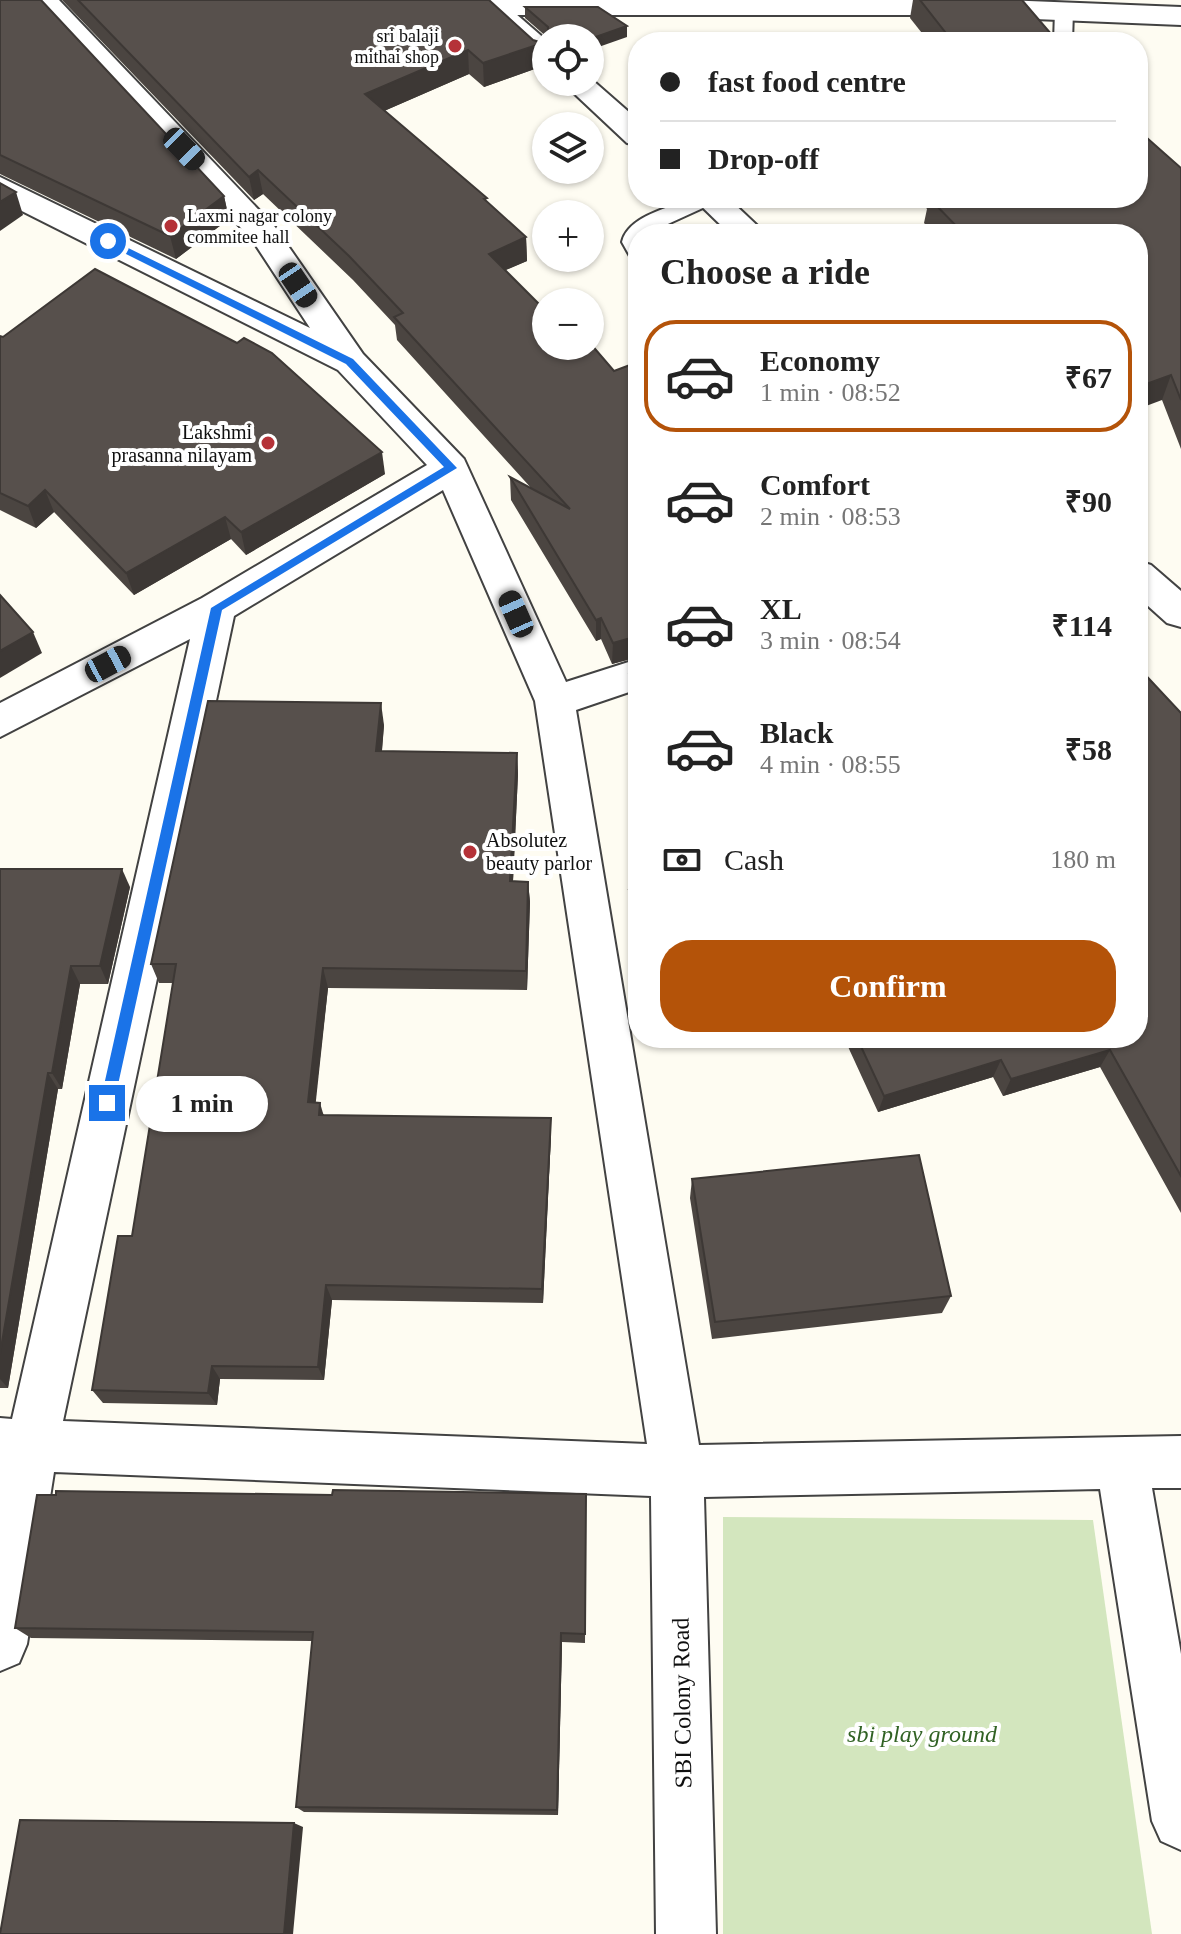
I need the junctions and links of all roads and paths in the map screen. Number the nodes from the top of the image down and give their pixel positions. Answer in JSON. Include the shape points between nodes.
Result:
{"nodes":[{"id":1,"x":43,"y":0,"type":"edge"},
{"id":2,"x":487,"y":3,"type":"edge"},
{"id":3,"x":938,"y":3,"type":"edge"},
{"id":4,"x":1064,"y":11,"type":"junction"},
{"id":5,"x":1181,"y":16,"type":"edge"},
{"id":6,"x":1063,"y":32,"type":"edge"},
{"id":7,"x":532,"y":43,"type":"edge"},
{"id":8,"x":593,"y":96,"type":"edge"},
{"id":9,"x":628,"y":127,"type":"edge"},
{"id":10,"x":0,"y":187,"type":"edge"},
{"id":11,"x":686,"y":208,"type":"edge"},
{"id":12,"x":720,"y":208,"type":"edge"},
{"id":13,"x":649,"y":224,"type":"edge"},
{"id":14,"x":739,"y":224,"type":"edge"},
{"id":15,"x":350,"y":362,"type":"junction"},
{"id":16,"x":451,"y":468,"type":"junction"},
{"id":17,"x":1148,"y":584,"type":"edge"},
{"id":18,"x":216,"y":608,"type":"junction"},
{"id":19,"x":1181,"y":613,"type":"edge"},
{"id":20,"x":628,"y":677,"type":"edge"},
{"id":21,"x":555,"y":701,"type":"junction"},
{"id":22,"x":0,"y":721,"type":"edge"},
{"id":23,"x":621,"y":999,"type":"edge"},
{"id":24,"x":16,"y":1444,"type":"edge"},
{"id":25,"x":1122,"y":1462,"type":"junction"},
{"id":26,"x":1181,"y":1462,"type":"edge"},
{"id":27,"x":677,"y":1471,"type":"junction"},
{"id":28,"x":0,"y":1644,"type":"edge"},
{"id":29,"x":1181,"y":1821,"type":"edge"},
{"id":30,"x":686,"y":1934,"type":"edge"}],
"edges":[{"from":1,"to":15,"type":"street","via":[[264,234]]},
{"from":2,"to":3,"type":"street"},
{"from":2,"to":7,"type":"street"},
{"from":3,"to":4,"type":"street"},
{"from":4,"to":5,"type":"street"},
{"from":4,"to":6,"type":"lane"},
{"from":8,"to":9,"type":"street"},
{"from":10,"to":15,"type":"street"},
{"from":11,"to":13,"type":"lane"},
{"from":12,"to":14,"type":"street"},
{"from":15,"to":16,"type":"street","name":"SBI Colony Road"},
{"from":16,"to":18,"type":"street"},
{"from":16,"to":21,"type":"street","name":"SBI Colony Road"},
{"from":17,"to":19,"type":"street"},
{"from":18,"to":22,"type":"street"},
{"from":18,"to":24,"type":"street"},
{"from":20,"to":21,"type":"street"},
{"from":21,"to":23,"type":"street","name":"SBI Colony Road"},
{"from":23,"to":27,"type":"street","name":"SBI Colony Road"},
{"from":24,"to":27,"type":"street"},
{"from":24,"to":28,"type":"street"},
{"from":25,"to":26,"type":"street"},
{"from":25,"to":27,"type":"street"},
{"from":25,"to":29,"type":"street"},
{"from":27,"to":30,"type":"street","name":"SBI Colony Road"}]}
